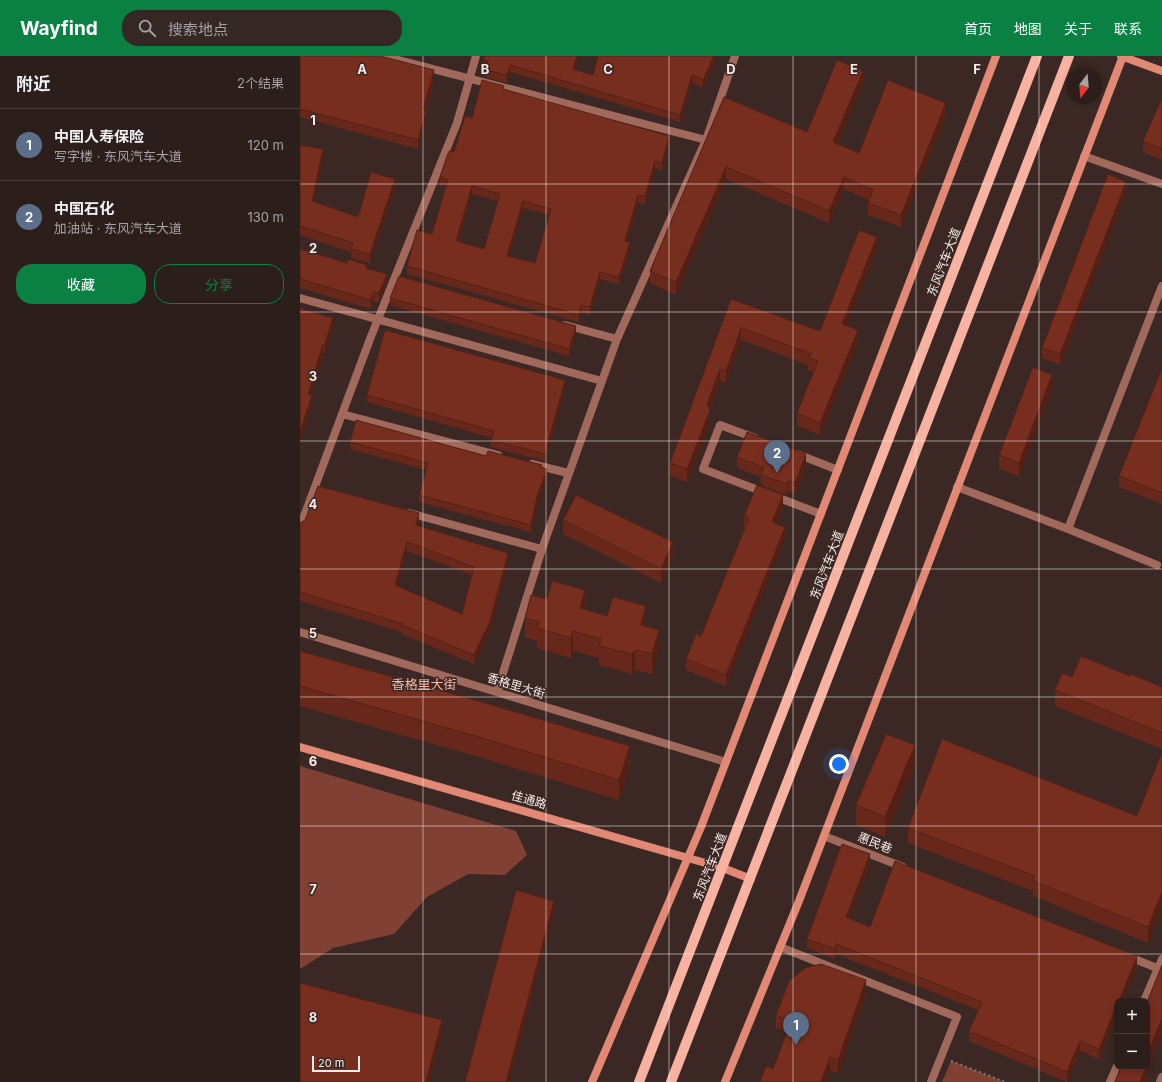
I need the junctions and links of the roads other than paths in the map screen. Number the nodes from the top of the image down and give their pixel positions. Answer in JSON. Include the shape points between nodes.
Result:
{"nodes":[{"id":1,"x":383,"y":56,"type":"edge"},
{"id":2,"x":476,"y":56,"type":"edge"},
{"id":3,"x":735,"y":56,"type":"edge"},
{"id":4,"x":996,"y":56,"type":"edge"},
{"id":5,"x":1037,"y":56,"type":"edge"},
{"id":6,"x":1069,"y":56,"type":"edge"},
{"id":7,"x":1122,"y":56,"type":"edge"},
{"id":8,"x":1162,"y":71,"type":"edge"},
{"id":9,"x":469,"y":79,"type":"junction"},
{"id":10,"x":706,"y":140,"type":"junction"},
{"id":11,"x":1084,"y":156,"type":"junction"},
{"id":12,"x":1162,"y":184,"type":"edge"},
{"id":13,"x":1162,"y":286,"type":"edge"},
{"id":14,"x":300,"y":298,"type":"edge"},
{"id":15,"x":378,"y":320,"type":"junction"},
{"id":16,"x":556,"y":322,"type":"edge"},
{"id":17,"x":617,"y":339,"type":"junction"},
{"id":18,"x":602,"y":381,"type":"junction"},
{"id":19,"x":342,"y":414,"type":"junction"},
{"id":20,"x":764,"y":442,"type":"edge"},
{"id":21,"x":786,"y":450,"type":"edge"},
{"id":22,"x":508,"y":457,"type":"edge"},
{"id":23,"x":523,"y":461,"type":"edge"},
{"id":24,"x":838,"y":470,"type":"junction"},
{"id":25,"x":568,"y":473,"type":"junction"},
{"id":26,"x":957,"y":487,"type":"junction"},
{"id":27,"x":398,"y":510,"type":"edge"},
{"id":28,"x":821,"y":514,"type":"junction"},
{"id":29,"x":300,"y":527,"type":"edge"},
{"id":30,"x":1068,"y":529,"type":"junction"},
{"id":31,"x":542,"y":549,"type":"junction"},
{"id":32,"x":1157,"y":565,"type":"dead end"},
{"id":33,"x":300,"y":632,"type":"edge"},
{"id":34,"x":497,"y":692,"type":"junction"},
{"id":35,"x":300,"y":747,"type":"edge"},
{"id":36,"x":726,"y":762,"type":"junction"},
{"id":37,"x":824,"y":836,"type":"junction"},
{"id":38,"x":688,"y":858,"type":"junction"},
{"id":39,"x":723,"y":868,"type":"junction"},
{"id":40,"x":913,"y":871,"type":"edge"},
{"id":41,"x":751,"y":879,"type":"junction"},
{"id":42,"x":780,"y":947,"type":"junction"},
{"id":43,"x":1121,"y":954,"type":"edge"},
{"id":44,"x":1162,"y":959,"type":"edge"},
{"id":45,"x":1160,"y":969,"type":"edge"},
{"id":46,"x":1146,"y":998,"type":"edge"},
{"id":47,"x":1115,"y":1070,"type":"edge"},
{"id":48,"x":1162,"y":1077,"type":"edge"},
{"id":49,"x":592,"y":1082,"type":"edge"},
{"id":50,"x":639,"y":1082,"type":"edge"},
{"id":51,"x":671,"y":1082,"type":"edge"},
{"id":52,"x":725,"y":1082,"type":"edge"},
{"id":53,"x":931,"y":1082,"type":"edge"},
{"id":54,"x":1110,"y":1082,"type":"edge"},
{"id":55,"x":1160,"y":1082,"type":"edge"}],
"edges":[{"from":1,"to":9,"type":"street"},
{"from":2,"to":9,"type":"street"},
{"from":3,"to":10,"type":"street"},
{"from":4,"to":24,"type":"street"},
{"from":5,"to":39,"type":"main road","name":"东风汽车大道"},
{"from":6,"to":41,"type":"main road"},
{"from":7,"to":8,"type":"street"},
{"from":7,"to":11,"type":"street"},
{"from":9,"to":10,"type":"street"},
{"from":9,"to":15,"type":"street","via":[[457,123]]},
{"from":10,"to":17,"type":"street"},
{"from":11,"to":12,"type":"street"},
{"from":11,"to":26,"type":"street"},
{"from":13,"to":30,"type":"street"},
{"from":14,"to":15,"type":"street"},
{"from":15,"to":18,"type":"street"},
{"from":15,"to":19,"type":"street"},
{"from":16,"to":17,"type":"street"},
{"from":17,"to":18,"type":"street"},
{"from":18,"to":25,"type":"street"},
{"from":19,"to":22,"type":"street"},
{"from":19,"to":29,"type":"street","via":[[318,489]]},
{"from":20,"to":28,"type":"street","via":[[720,425],[703,469]]},
{"from":21,"to":24,"type":"street"},
{"from":23,"to":25,"type":"street"},
{"from":24,"to":28,"type":"street"},
{"from":25,"to":31,"type":"street"},
{"from":26,"to":30,"type":"street"},
{"from":26,"to":37,"type":"street"},
{"from":27,"to":31,"type":"street"},
{"from":28,"to":36,"type":"street"},
{"from":30,"to":32,"type":"street"},
{"from":31,"to":34,"type":"street"},
{"from":33,"to":34,"type":"street","name":"香格里大街"},
{"from":34,"to":36,"type":"street","name":"香格里大街"},
{"from":35,"to":38,"type":"street","name":"佳通路"},
{"from":36,"to":38,"type":"street"},
{"from":37,"to":40,"type":"street","name":"惠民巷"},
{"from":37,"to":42,"type":"street"},
{"from":38,"to":39,"type":"street","name":"佳通路"},
{"from":38,"to":49,"type":"street"},
{"from":39,"to":41,"type":"street","name":"佳通路"},
{"from":39,"to":50,"type":"main road","name":"东风汽车大道"},
{"from":41,"to":51,"type":"main road"},
{"from":42,"to":52,"type":"street"},
{"from":42,"to":53,"type":"street","via":[[957,1017]]},
{"from":43,"to":45,"type":"street"},
{"from":44,"to":45,"type":"street"},
{"from":45,"to":46,"type":"street"},
{"from":47,"to":54,"type":"street"},
{"from":48,"to":55,"type":"street"}]}
